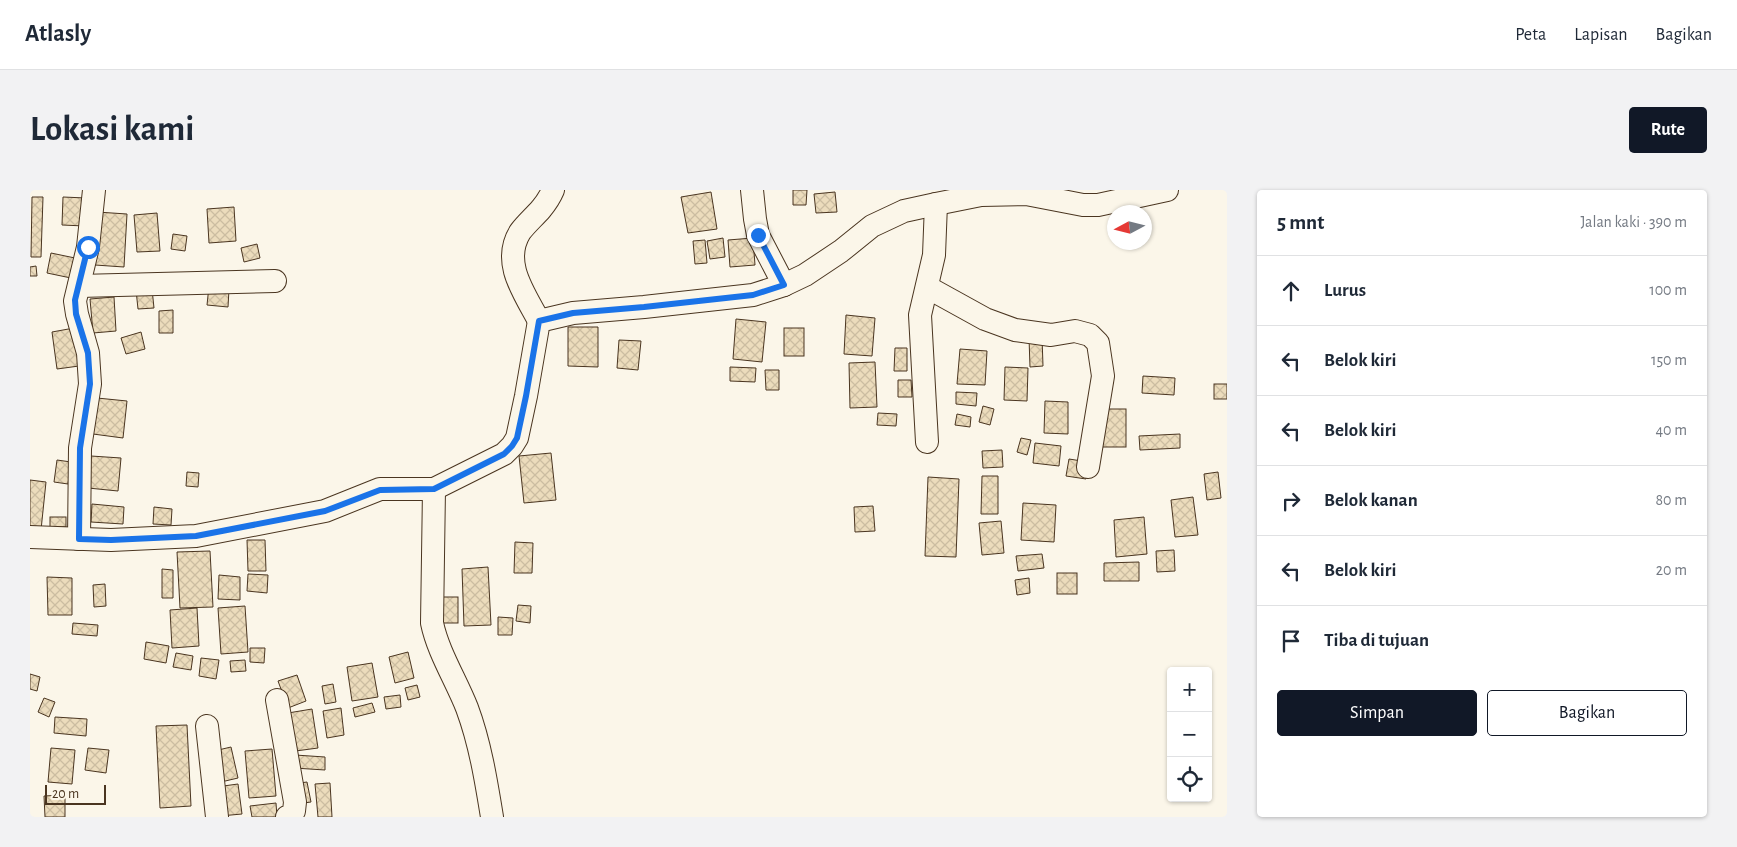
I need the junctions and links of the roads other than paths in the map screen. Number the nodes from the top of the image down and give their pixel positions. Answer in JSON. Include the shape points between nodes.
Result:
{"nodes":[{"id":1,"x":94,"y":190,"type":"edge"},
{"id":2,"x":554,"y":190,"type":"edge"},
{"id":3,"x":752,"y":190,"type":"edge"},
{"id":4,"x":1167,"y":190,"type":"edge"},
{"id":5,"x":936,"y":204,"type":"junction"},
{"id":6,"x":275,"y":281,"type":"dead end"},
{"id":7,"x":784,"y":285,"type":"junction"},
{"id":8,"x":79,"y":286,"type":"junction"},
{"id":9,"x":927,"y":287,"type":"junction"},
{"id":10,"x":539,"y":321,"type":"junction"},
{"id":11,"x":927,"y":442,"type":"dead end"},
{"id":12,"x":1088,"y":467,"type":"dead end"},
{"id":13,"x":434,"y":489,"type":"junction"},
{"id":14,"x":30,"y":537,"type":"edge"},
{"id":15,"x":79,"y":539,"type":"junction"},
{"id":16,"x":277,"y":700,"type":"dead end"},
{"id":17,"x":207,"y":726,"type":"dead end"},
{"id":18,"x":217,"y":817,"type":"edge"},
{"id":19,"x":287,"y":817,"type":"edge"},
{"id":20,"x":492,"y":817,"type":"edge"}],
"edges":[{"from":1,"to":8,"type":"street","via":[[88,247]]},
{"from":2,"to":10,"type":"street","via":[[520,232],[512,255],[514,274]]},
{"from":3,"to":7,"type":"street","via":[[758,235]]},
{"from":4,"to":5,"type":"street","via":[[1098,205],[1026,194],[981,195]]},
{"from":5,"to":7,"type":"street","via":[[904,211],[872,226],[841,251]]},
{"from":5,"to":9,"type":"street","via":[[934,255]]},
{"from":6,"to":8,"type":"street"},
{"from":7,"to":10,"type":"street","via":[[753,295],[573,313]]},
{"from":8,"to":15,"type":"street","via":[[76,314],[88,353],[90,384],[80,448]]},
{"from":9,"to":11,"type":"street","via":[[920,315]]},
{"from":9,"to":12,"type":"street","via":[[985,319],[1016,330],[1051,335],[1075,331],[1090,335],[1098,343],[1103,376]]},
{"from":10,"to":13,"type":"street","via":[[517,438],[504,454]]},
{"from":13,"to":15,"type":"street","via":[[380,490],[325,511],[196,536]]},
{"from":13,"to":20,"type":"street","via":[[432,622],[478,742]]},
{"from":14,"to":15,"type":"street"},
{"from":16,"to":19,"type":"street","via":[[294,802],[294,811]]},
{"from":17,"to":18,"type":"street"}]}
